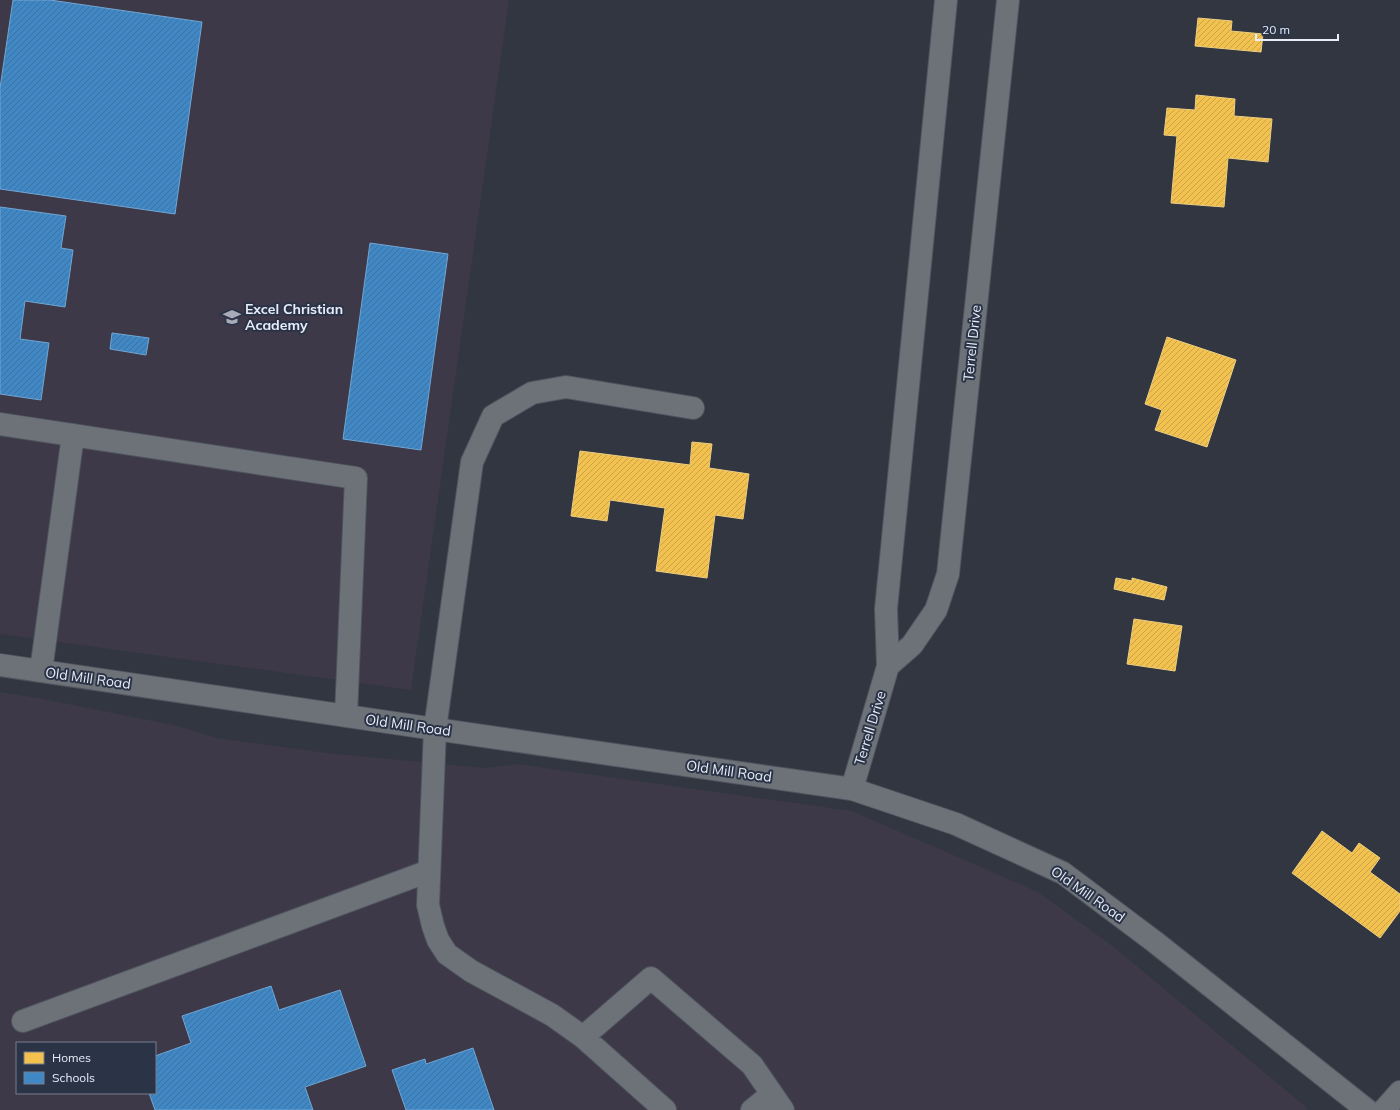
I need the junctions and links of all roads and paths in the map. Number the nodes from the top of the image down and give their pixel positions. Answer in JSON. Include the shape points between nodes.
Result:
{"nodes":[{"id":1,"x":946,"y":0,"type":"edge"},
{"id":2,"x":1008,"y":0,"type":"edge"},
{"id":3,"x":693,"y":408,"type":"dead end"},
{"id":4,"x":0,"y":424,"type":"edge"},
{"id":5,"x":73,"y":435,"type":"junction"},
{"id":6,"x":0,"y":665,"type":"edge"},
{"id":7,"x":888,"y":666,"type":"junction"},
{"id":8,"x":41,"y":671,"type":"junction"},
{"id":9,"x":346,"y":716,"type":"junction"},
{"id":10,"x":435,"y":729,"type":"junction"},
{"id":11,"x":852,"y":789,"type":"junction"},
{"id":12,"x":429,"y":870,"type":"junction"},
{"id":13,"x":23,"y":1020,"type":"dead end"},
{"id":14,"x":583,"y":1037,"type":"junction"},
{"id":15,"x":1400,"y":1092,"type":"edge"},
{"id":16,"x":777,"y":1102,"type":"edge"},
{"id":17,"x":665,"y":1110,"type":"edge"},
{"id":18,"x":752,"y":1110,"type":"edge"},
{"id":19,"x":1367,"y":1110,"type":"edge"},
{"id":20,"x":1384,"y":1110,"type":"edge"}],
"edges":[{"from":1,"to":7,"type":"street","name":"Terrell Drive","via":[[886,609]]},
{"from":2,"to":7,"type":"street","name":"Terrell Drive","via":[[948,574],[936,610],[912,644]]},
{"from":3,"to":10,"type":"street","via":[[566,387],[532,393],[493,416],[472,462]]},
{"from":4,"to":5,"type":"street"},
{"from":5,"to":8,"type":"street"},
{"from":5,"to":9,"type":"street","via":[[356,478]]},
{"from":6,"to":8,"type":"street","name":"Old Mill Road"},
{"from":7,"to":11,"type":"street","name":"Terrell Drive"},
{"from":8,"to":9,"type":"street","name":"Old Mill Road"},
{"from":9,"to":10,"type":"street","name":"Old Mill Road"},
{"from":10,"to":11,"type":"street","name":"Old Mill Road"},
{"from":10,"to":12,"type":"street"},
{"from":11,"to":19,"type":"street","name":"Old Mill Road","via":[[956,824],[1063,873],[1156,942]]},
{"from":12,"to":13,"type":"street"},
{"from":12,"to":14,"type":"street","via":[[428,905],[438,940],[447,954],[471,971],[552,1015]]},
{"from":14,"to":16,"type":"street","via":[[651,978],[752,1064]]},
{"from":14,"to":17,"type":"street"},
{"from":15,"to":20,"type":"street"},
{"from":16,"to":18,"type":"street"}]}
